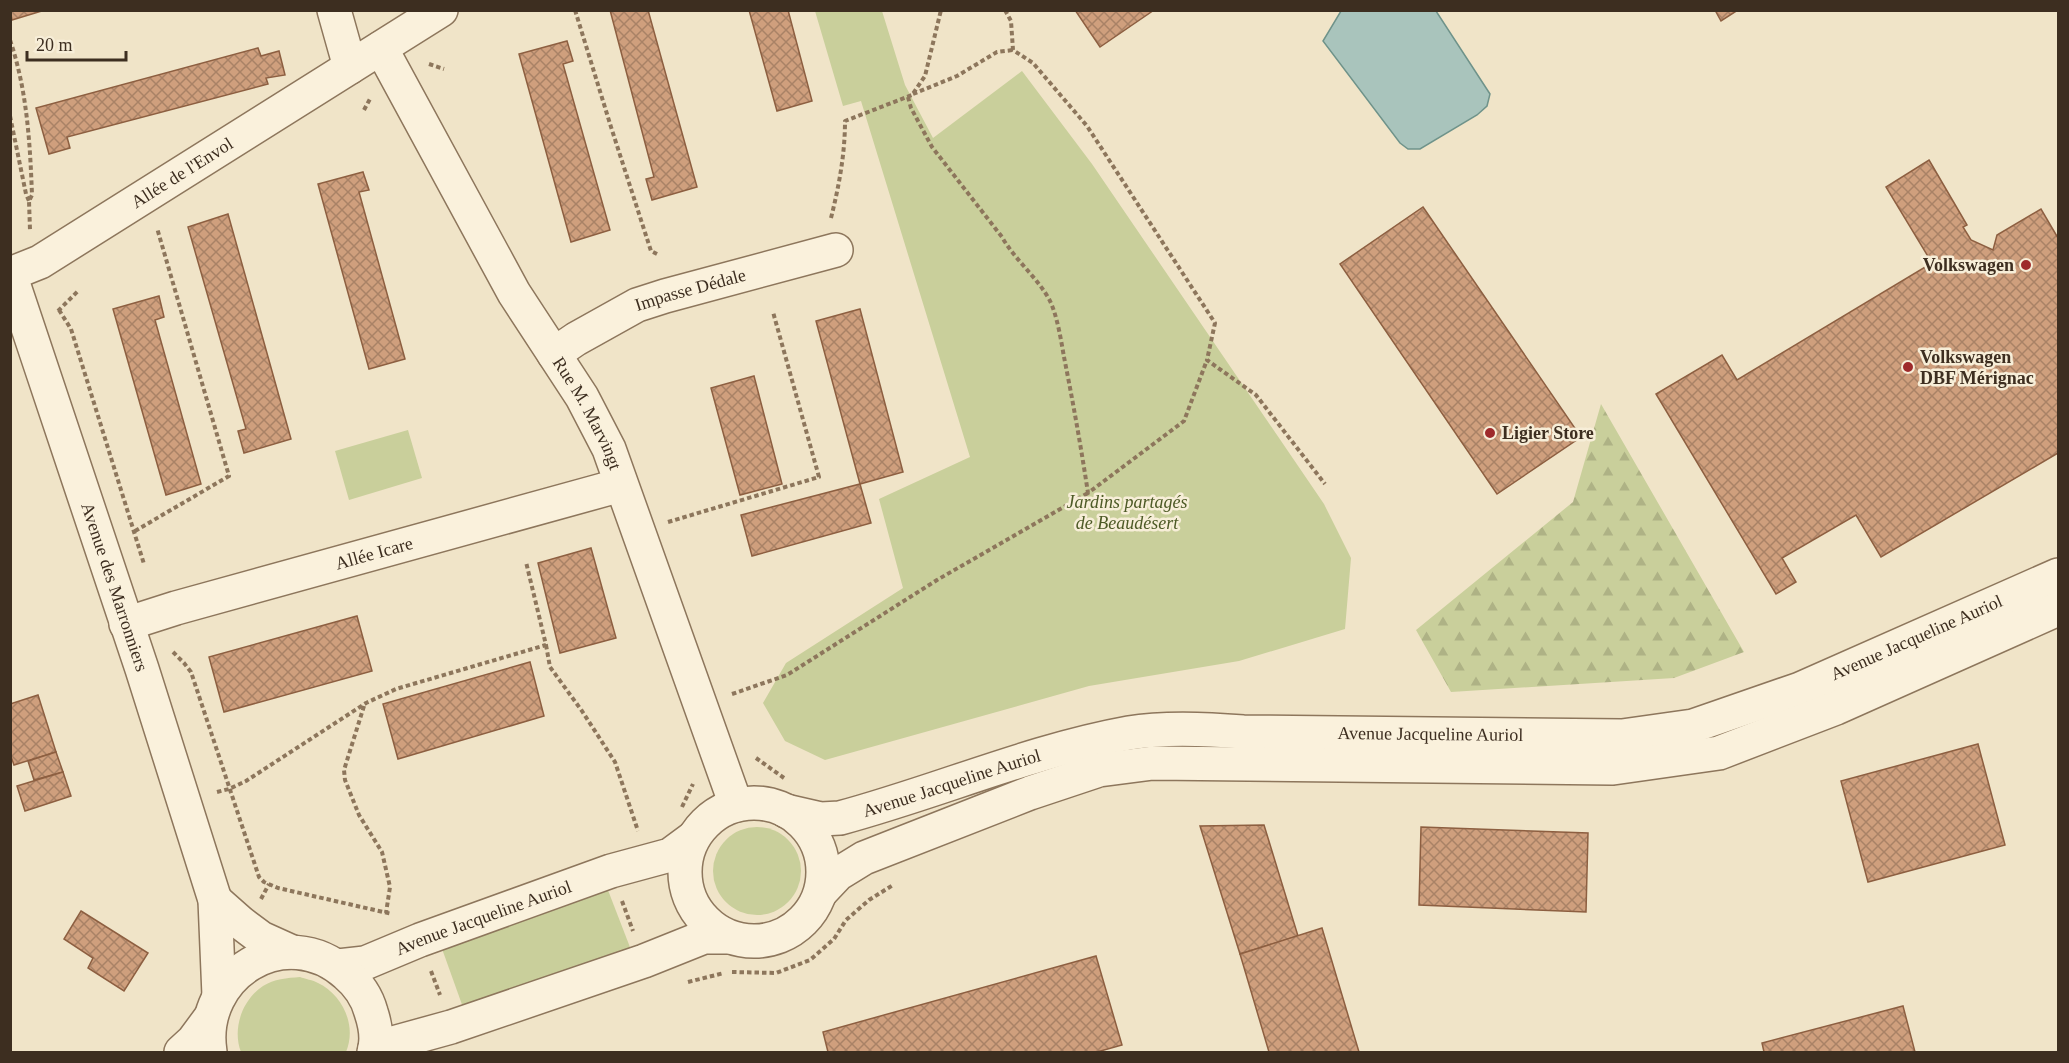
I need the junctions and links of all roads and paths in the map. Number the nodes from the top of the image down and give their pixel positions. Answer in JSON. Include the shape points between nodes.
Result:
{"nodes":[{"id":1,"x":333,"y":10,"type":"edge"},
{"id":2,"x":441,"y":10,"type":"edge"},
{"id":3,"x":576,"y":10,"type":"edge"},
{"id":4,"x":941,"y":10,"type":"edge"},
{"id":5,"x":1005,"y":10,"type":"edge"},
{"id":6,"x":10,"y":40,"type":"edge"},
{"id":7,"x":381,"y":48,"type":"junction"},
{"id":8,"x":1013,"y":50,"type":"junction"},
{"id":9,"x":350,"y":68,"type":"junction"},
{"id":10,"x":910,"y":96,"type":"junction"},
{"id":11,"x":10,"y":116,"type":"edge"},
{"id":12,"x":156,"y":222,"type":"dead end"},
{"id":13,"x":836,"y":250,"type":"joint"},
{"id":14,"x":657,"y":254,"type":"dead end"},
{"id":15,"x":10,"y":274,"type":"edge"},
{"id":16,"x":773,"y":312,"type":"dead end"},
{"id":17,"x":554,"y":354,"type":"junction"},
{"id":18,"x":1207,"y":360,"type":"junction"},
{"id":19,"x":1325,"y":484,"type":"dead end"},
{"id":20,"x":621,"y":485,"type":"junction"},
{"id":21,"x":1088,"y":493,"type":"junction"},
{"id":22,"x":667,"y":522,"type":"dead end"},
{"id":23,"x":135,"y":531,"type":"dead end"},
{"id":24,"x":526,"y":562,"type":"dead end"},
{"id":25,"x":2058,"y":575,"type":"edge"},
{"id":26,"x":2058,"y":609,"type":"edge"},
{"id":27,"x":126,"y":624,"type":"junction"},
{"id":28,"x":546,"y":645,"type":"junction"},
{"id":29,"x":729,"y":695,"type":"dead end"},
{"id":30,"x":364,"y":705,"type":"junction"},
{"id":31,"x":217,"y":792,"type":"dead end"},
{"id":32,"x":736,"y":805,"type":"junction"},
{"id":33,"x":786,"y":811,"type":"junction"},
{"id":34,"x":693,"y":838,"type":"junction"},
{"id":35,"x":640,"y":840,"type":"dead end"},
{"id":36,"x":611,"y":871,"type":"junction"},
{"id":37,"x":895,"y":883,"type":"dead end"},
{"id":38,"x":821,"y":892,"type":"junction"},
{"id":39,"x":215,"y":900,"type":"junction"},
{"id":40,"x":384,"y":920,"type":"dead end"},
{"id":41,"x":728,"y":937,"type":"junction"},
{"id":42,"x":292,"y":952,"type":"junction"},
{"id":43,"x":644,"y":961,"type":"junction"},
{"id":44,"x":338,"y":966,"type":"junction"},
{"id":45,"x":430,"y":970,"type":"dead end"},
{"id":46,"x":685,"y":983,"type":"dead end"},
{"id":47,"x":441,"y":999,"type":"dead end"},
{"id":48,"x":214,"y":1007,"type":"junction"},
{"id":49,"x":375,"y":1050,"type":"edge"},
{"id":50,"x":181,"y":1053,"type":"edge"},
{"id":51,"x":210,"y":1053,"type":"edge"}],
"edges":[{"from":1,"to":9,"type":"street"},
{"from":2,"to":7,"type":"street","name":"Allée de l'Envol"},
{"from":3,"to":14,"type":"path","via":[[651,251]]},
{"from":4,"to":10,"type":"path","via":[[925,76]]},
{"from":5,"to":8,"type":"path","via":[[1011,21]]},
{"from":6,"to":11,"type":"path","via":[[20,68],[29,134],[29,201]]},
{"from":7,"to":9,"type":"street","name":"Allée de l'Envol"},
{"from":7,"to":17,"type":"street","name":"Rue M. Marvingt","via":[[514,293]]},
{"from":8,"to":10,"type":"path","via":[[997,52],[957,76]]},
{"from":8,"to":18,"type":"path","via":[[1033,63],[1087,126],[1215,323]]},
{"from":9,"to":15,"type":"street","name":"Allée de l'Envol","via":[[40,262]]},
{"from":10,"to":13,"type":"path","via":[[845,121],[845,146],[830,222]]},
{"from":10,"to":21,"type":"path","via":[[911,108],[932,147],[1050,301],[1061,339]]},
{"from":12,"to":23,"type":"path","via":[[230,476]]},
{"from":13,"to":17,"type":"street","name":"Impasse Dédale","via":[[637,305]]},
{"from":15,"to":27,"type":"street","name":"Avenue des Marronniers"},
{"from":16,"to":22,"type":"path","via":[[819,477]]},
{"from":17,"to":20,"type":"street","name":"Rue M. Marvingt","via":[[609,449]]},
{"from":18,"to":19,"type":"path","via":[[1256,395]]},
{"from":18,"to":21,"type":"path","via":[[1184,421]]},
{"from":20,"to":27,"type":"street","name":"Allée Icare"},
{"from":20,"to":32,"type":"street","name":"Rue M. Marvingt"},
{"from":21,"to":29,"type":"path","via":[[937,580],[787,675]]},
{"from":24,"to":28,"type":"path"},
{"from":25,"to":33,"type":"street","name":"Avenue Jacqueline Auriol","via":[[1800,689],[1693,726],[1622,736],[1208,729],[1132,733],[1055,749],[840,818],[821,819]]},
{"from":26,"to":38,"type":"street","name":"Avenue Jacqueline Auriol","via":[[1836,708],[1719,753],[1613,768],[1154,763],[1099,770],[864,858],[838,874]]},
{"from":27,"to":39,"type":"street","name":"Avenue des Marronniers"},
{"from":28,"to":30,"type":"path","via":[[396,689]]},
{"from":28,"to":35,"type":"path","via":[[550,667],[615,762]]},
{"from":30,"to":31,"type":"path","via":[[246,781]]},
{"from":30,"to":40,"type":"path","via":[[344,770],[359,815],[382,852],[390,887]]},
{"from":32,"to":33,"type":"street","via":[[770,805]]},
{"from":32,"to":34,"type":"street","via":[[719,812]]},
{"from":33,"to":38,"type":"street","via":[[814,837],[824,873]]},
{"from":34,"to":36,"type":"street","name":"Avenue Jacqueline Auriol","via":[[670,855]]},
{"from":34,"to":41,"type":"street","via":[[686,857],[688,895],[697,913]]},
{"from":36,"to":43,"type":"path"},
{"from":36,"to":44,"type":"street","name":"Avenue Jacqueline Auriol","via":[[365,963]]},
{"from":37,"to":46,"type":"path","via":[[846,920],[834,939],[810,960],[776,973],[715,974]]},
{"from":38,"to":41,"type":"street","via":[[812,911],[797,927],[778,938],[744,942]]},
{"from":39,"to":42,"type":"street","via":[[261,938]]},
{"from":39,"to":48,"type":"street","name":"Avenue des Marronniers"},
{"from":41,"to":43,"type":"street","via":[[704,937]]},
{"from":42,"to":44,"type":"street"},
{"from":42,"to":48,"type":"street","via":[[270,955],[250,964],[232,978]]},
{"from":43,"to":49,"type":"street"},
{"from":44,"to":49,"type":"street","via":[[356,982],[368,1002],[375,1025]]},
{"from":45,"to":47,"type":"path"},
{"from":48,"to":50,"type":"street"},
{"from":48,"to":51,"type":"street","name":"Avenue des Marronniers","via":[[208,1039]]}]}
